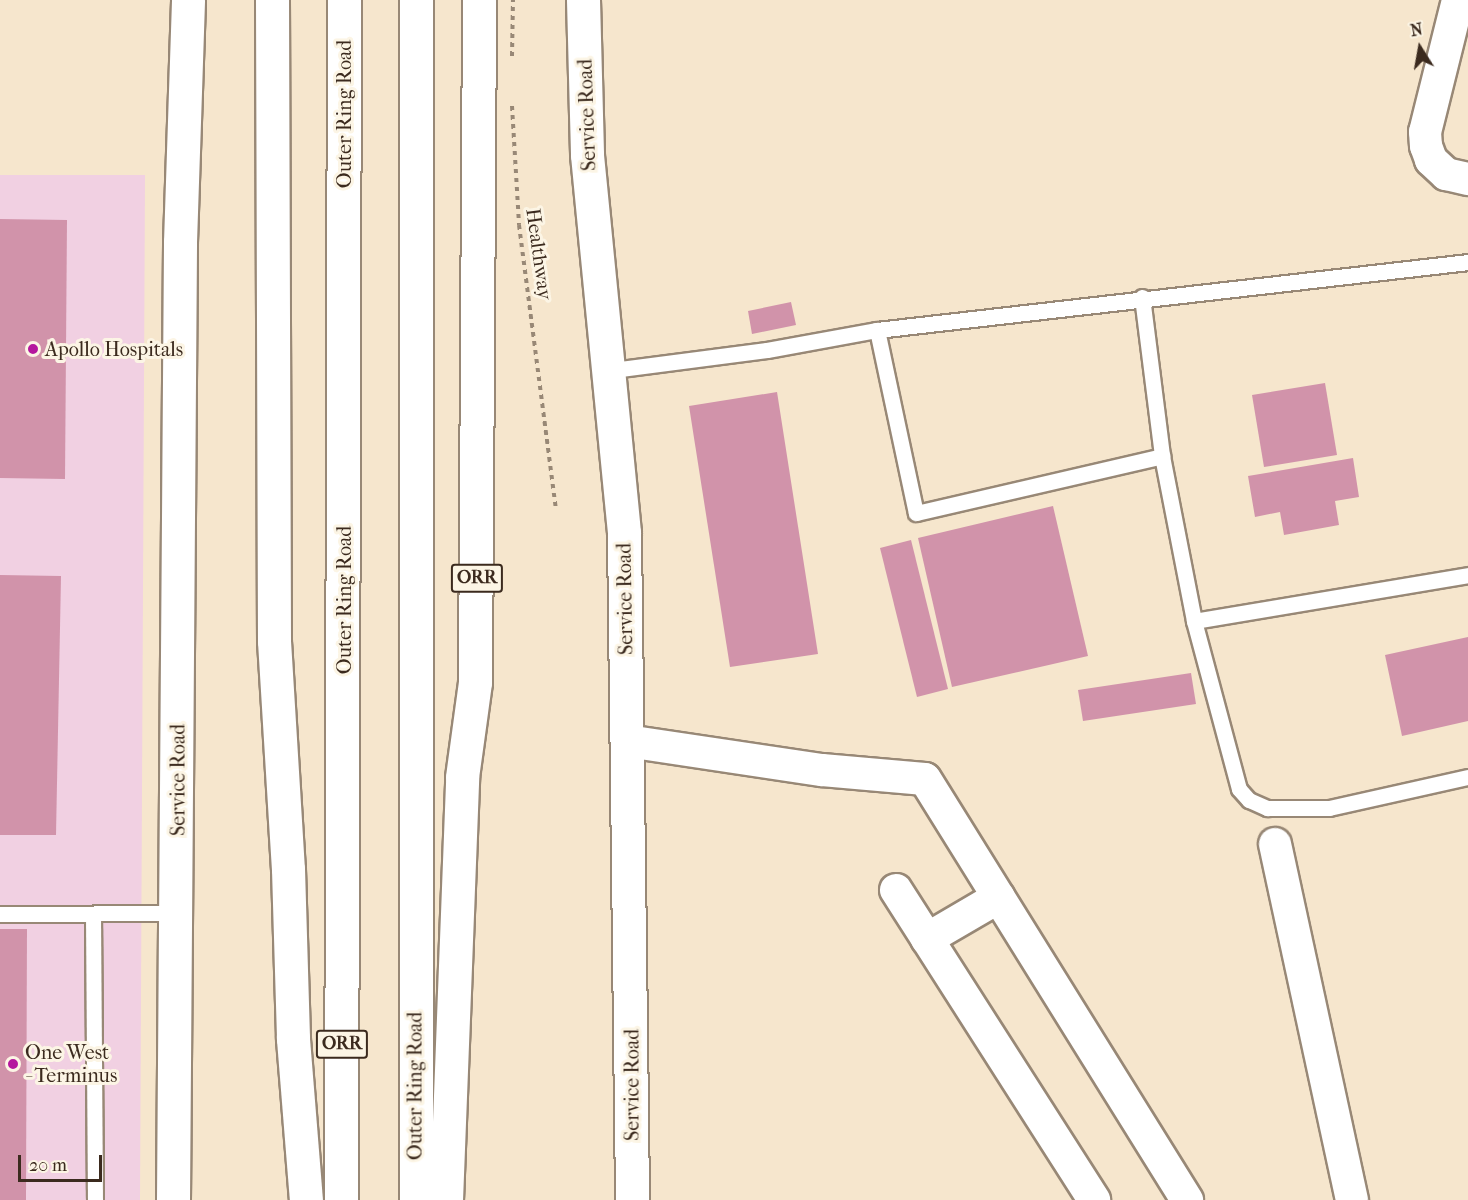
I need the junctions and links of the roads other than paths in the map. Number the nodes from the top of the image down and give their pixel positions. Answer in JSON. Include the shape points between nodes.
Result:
{"nodes":[{"id":1,"x":188,"y":0,"type":"edge"},
{"id":2,"x":272,"y":0,"type":"edge"},
{"id":3,"x":344,"y":0,"type":"edge"},
{"id":4,"x":416,"y":0,"type":"edge"},
{"id":5,"x":479,"y":0,"type":"edge"},
{"id":6,"x":583,"y":0,"type":"edge"},
{"id":7,"x":1458,"y":0,"type":"edge"},
{"id":8,"x":1468,"y":179,"type":"edge"},
{"id":9,"x":1468,"y":262,"type":"edge"},
{"id":10,"x":1142,"y":297,"type":"junction"},
{"id":11,"x":877,"y":330,"type":"junction"},
{"id":12,"x":605,"y":371,"type":"junction"},
{"id":13,"x":1161,"y":456,"type":"junction"},
{"id":14,"x":1468,"y":575,"type":"edge"},
{"id":15,"x":1194,"y":621,"type":"junction"},
{"id":16,"x":627,"y":741,"type":"junction"},
{"id":17,"x":1468,"y":777,"type":"edge"},
{"id":18,"x":1275,"y":844,"type":"dead end"},
{"id":19,"x":896,"y":890,"type":"dead end"},
{"id":20,"x":999,"y":897,"type":"junction"},
{"id":21,"x":176,"y":913,"type":"junction"},
{"id":22,"x":0,"y":914,"type":"edge"},
{"id":23,"x":93,"y":914,"type":"junction"},
{"id":24,"x":927,"y":939,"type":"junction"},
{"id":25,"x":95,"y":1200,"type":"edge"},
{"id":26,"x":173,"y":1200,"type":"edge"},
{"id":27,"x":306,"y":1200,"type":"edge"},
{"id":28,"x":340,"y":1200,"type":"edge"},
{"id":29,"x":416,"y":1200,"type":"edge"},
{"id":30,"x":446,"y":1200,"type":"edge"},
{"id":31,"x":632,"y":1200,"type":"edge"},
{"id":32,"x":1094,"y":1200,"type":"edge"},
{"id":33,"x":1188,"y":1200,"type":"edge"},
{"id":34,"x":1352,"y":1200,"type":"edge"}],
"edges":[{"from":1,"to":21,"type":"main road","name":"Service Road","via":[[180,242]]},
{"from":2,"to":27,"type":"main road","number":"ORR","via":[[274,641],[293,1039]]},
{"from":3,"to":28,"type":"main road","name":"Outer Ring Road","number":"ORR"},
{"from":4,"to":29,"type":"main road","name":"Outer Ring Road"},
{"from":5,"to":30,"type":"main road","number":"ORR","via":[[475,682],[462,777]]},
{"from":6,"to":12,"type":"main road","name":"Service Road","via":[[587,155]]},
{"from":7,"to":8,"type":"street","via":[[1425,132],[1431,160],[1446,174]]},
{"from":9,"to":10,"type":"lane"},
{"from":10,"to":11,"type":"lane"},
{"from":10,"to":13,"type":"lane"},
{"from":11,"to":12,"type":"lane","via":[[766,350]]},
{"from":11,"to":13,"type":"lane","via":[[916,513]]},
{"from":12,"to":16,"type":"main road","name":"Service Road","via":[[624,533]]},
{"from":13,"to":15,"type":"lane"},
{"from":14,"to":15,"type":"lane"},
{"from":15,"to":17,"type":"lane","via":[[1239,789],[1249,800],[1266,808],[1329,808]]},
{"from":16,"to":20,"type":"street","via":[[822,770],[925,779]]},
{"from":16,"to":31,"type":"main road","name":"Service Road"},
{"from":18,"to":34,"type":"street"},
{"from":19,"to":24,"type":"street"},
{"from":20,"to":24,"type":"street"},
{"from":20,"to":33,"type":"street"},
{"from":21,"to":23,"type":"lane"},
{"from":21,"to":26,"type":"main road","name":"Service Road"},
{"from":22,"to":23,"type":"lane"},
{"from":23,"to":25,"type":"lane"},
{"from":24,"to":32,"type":"street"}]}
